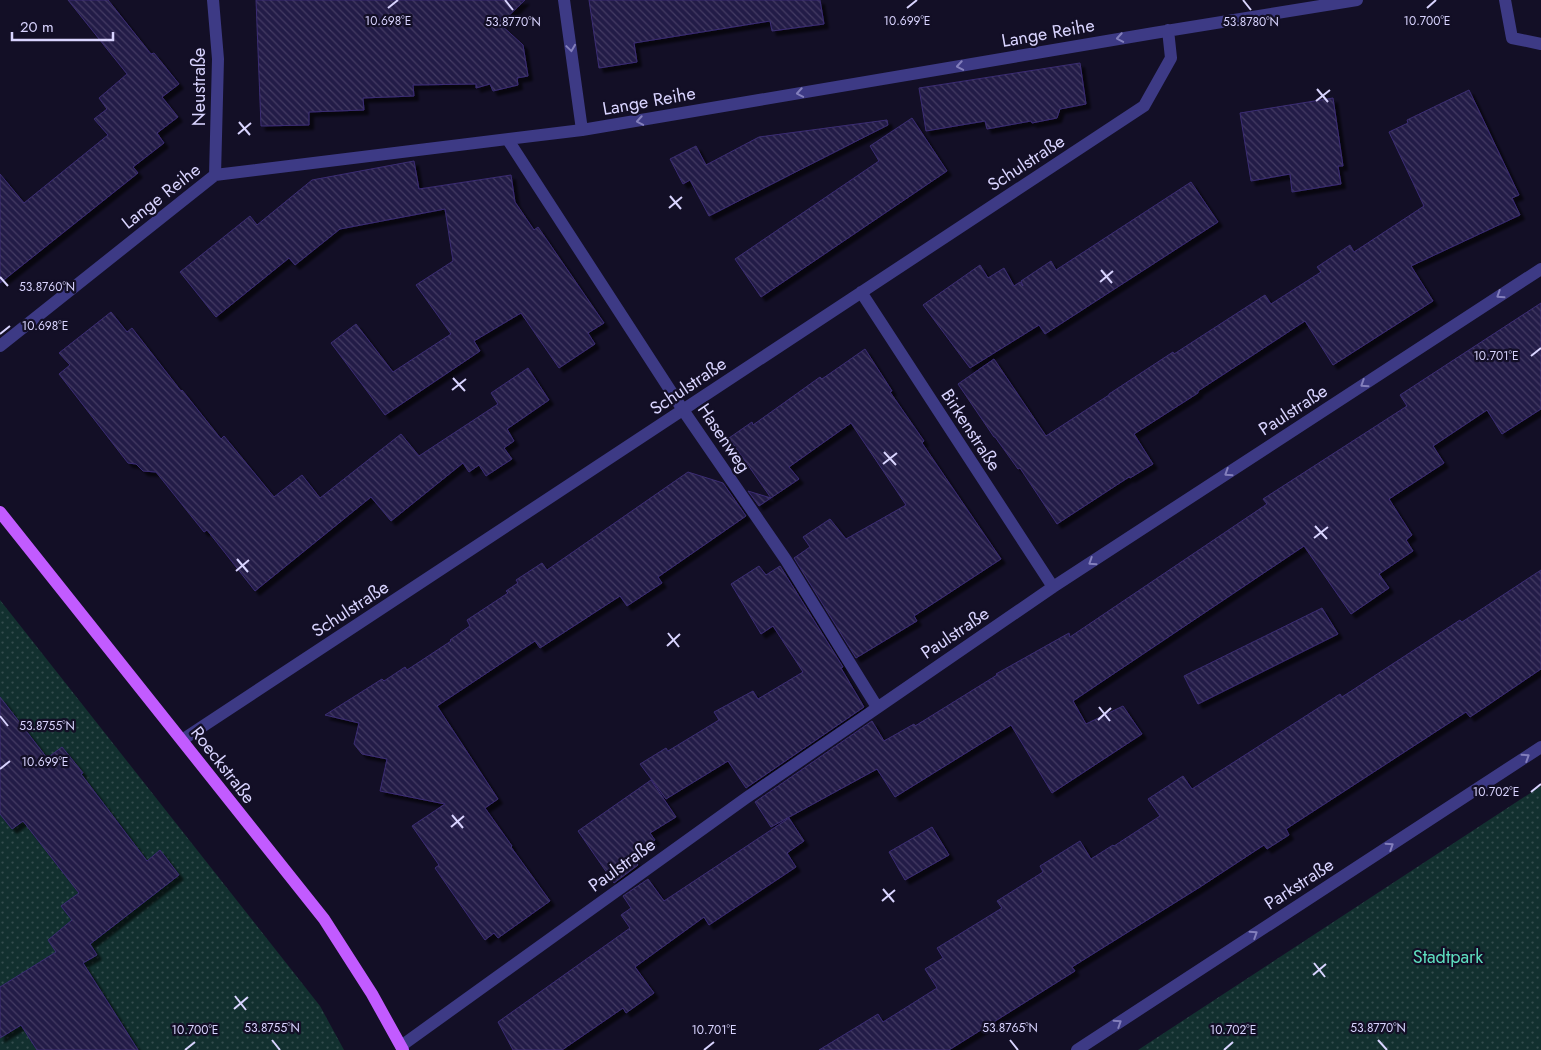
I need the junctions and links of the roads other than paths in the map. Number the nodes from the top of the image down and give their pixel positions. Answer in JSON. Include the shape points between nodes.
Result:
{"nodes":[{"id":1,"x":213,"y":0,"type":"edge"},
{"id":2,"x":564,"y":0,"type":"edge"},
{"id":3,"x":1356,"y":0,"type":"edge"},
{"id":4,"x":1505,"y":0,"type":"edge"},
{"id":5,"x":1168,"y":30,"type":"junction"},
{"id":6,"x":1541,"y":44,"type":"edge"},
{"id":7,"x":582,"y":130,"type":"junction"},
{"id":8,"x":508,"y":140,"type":"junction"},
{"id":9,"x":215,"y":175,"type":"junction"},
{"id":10,"x":1541,"y":269,"type":"edge"},
{"id":11,"x":861,"y":292,"type":"junction"},
{"id":12,"x":0,"y":346,"type":"edge"},
{"id":13,"x":683,"y":410,"type":"junction"},
{"id":14,"x":0,"y":512,"type":"edge"},
{"id":15,"x":1053,"y":587,"type":"junction"},
{"id":16,"x":877,"y":707,"type":"junction"},
{"id":17,"x":182,"y":740,"type":"junction"},
{"id":18,"x":1541,"y":747,"type":"edge"},
{"id":19,"x":402,"y":1048,"type":"edge"},
{"id":20,"x":1077,"y":1050,"type":"edge"}],
"edges":[{"from":1,"to":9,"type":"street","name":"Neustraße","via":[[218,58]]},
{"from":2,"to":7,"type":"street","one_way":true},
{"from":3,"to":5,"type":"street","name":"Lange Reihe"},
{"from":4,"to":6,"type":"street","via":[[1512,38]]},
{"from":5,"to":7,"type":"street","name":"Lange Reihe","one_way":true},
{"from":5,"to":11,"type":"street","name":"Schulstraße","via":[[1171,58],[1144,106]]},
{"from":7,"to":8,"type":"street","name":"Lange Reihe"},
{"from":8,"to":9,"type":"street","name":"Lange Reihe"},
{"from":8,"to":13,"type":"street","name":"Hasenweg"},
{"from":9,"to":12,"type":"street","name":"Lange Reihe"},
{"from":10,"to":15,"type":"street","name":"Paulstraße","one_way":true},
{"from":11,"to":13,"type":"street","name":"Schulstraße"},
{"from":11,"to":15,"type":"street","name":"Birkenstraße"},
{"from":13,"to":16,"type":"street","name":"Hasenweg","via":[[786,560]]},
{"from":13,"to":17,"type":"street","name":"Schulstraße"},
{"from":14,"to":17,"type":"main road","name":"Roeckstraße"},
{"from":15,"to":16,"type":"street","name":"Paulstraße"},
{"from":16,"to":19,"type":"street","name":"Paulstraße"},
{"from":17,"to":19,"type":"main road","name":"Roeckstraße","via":[[324,919]]},
{"from":20,"to":18,"type":"street","name":"Parkstraße","one_way":true}]}
